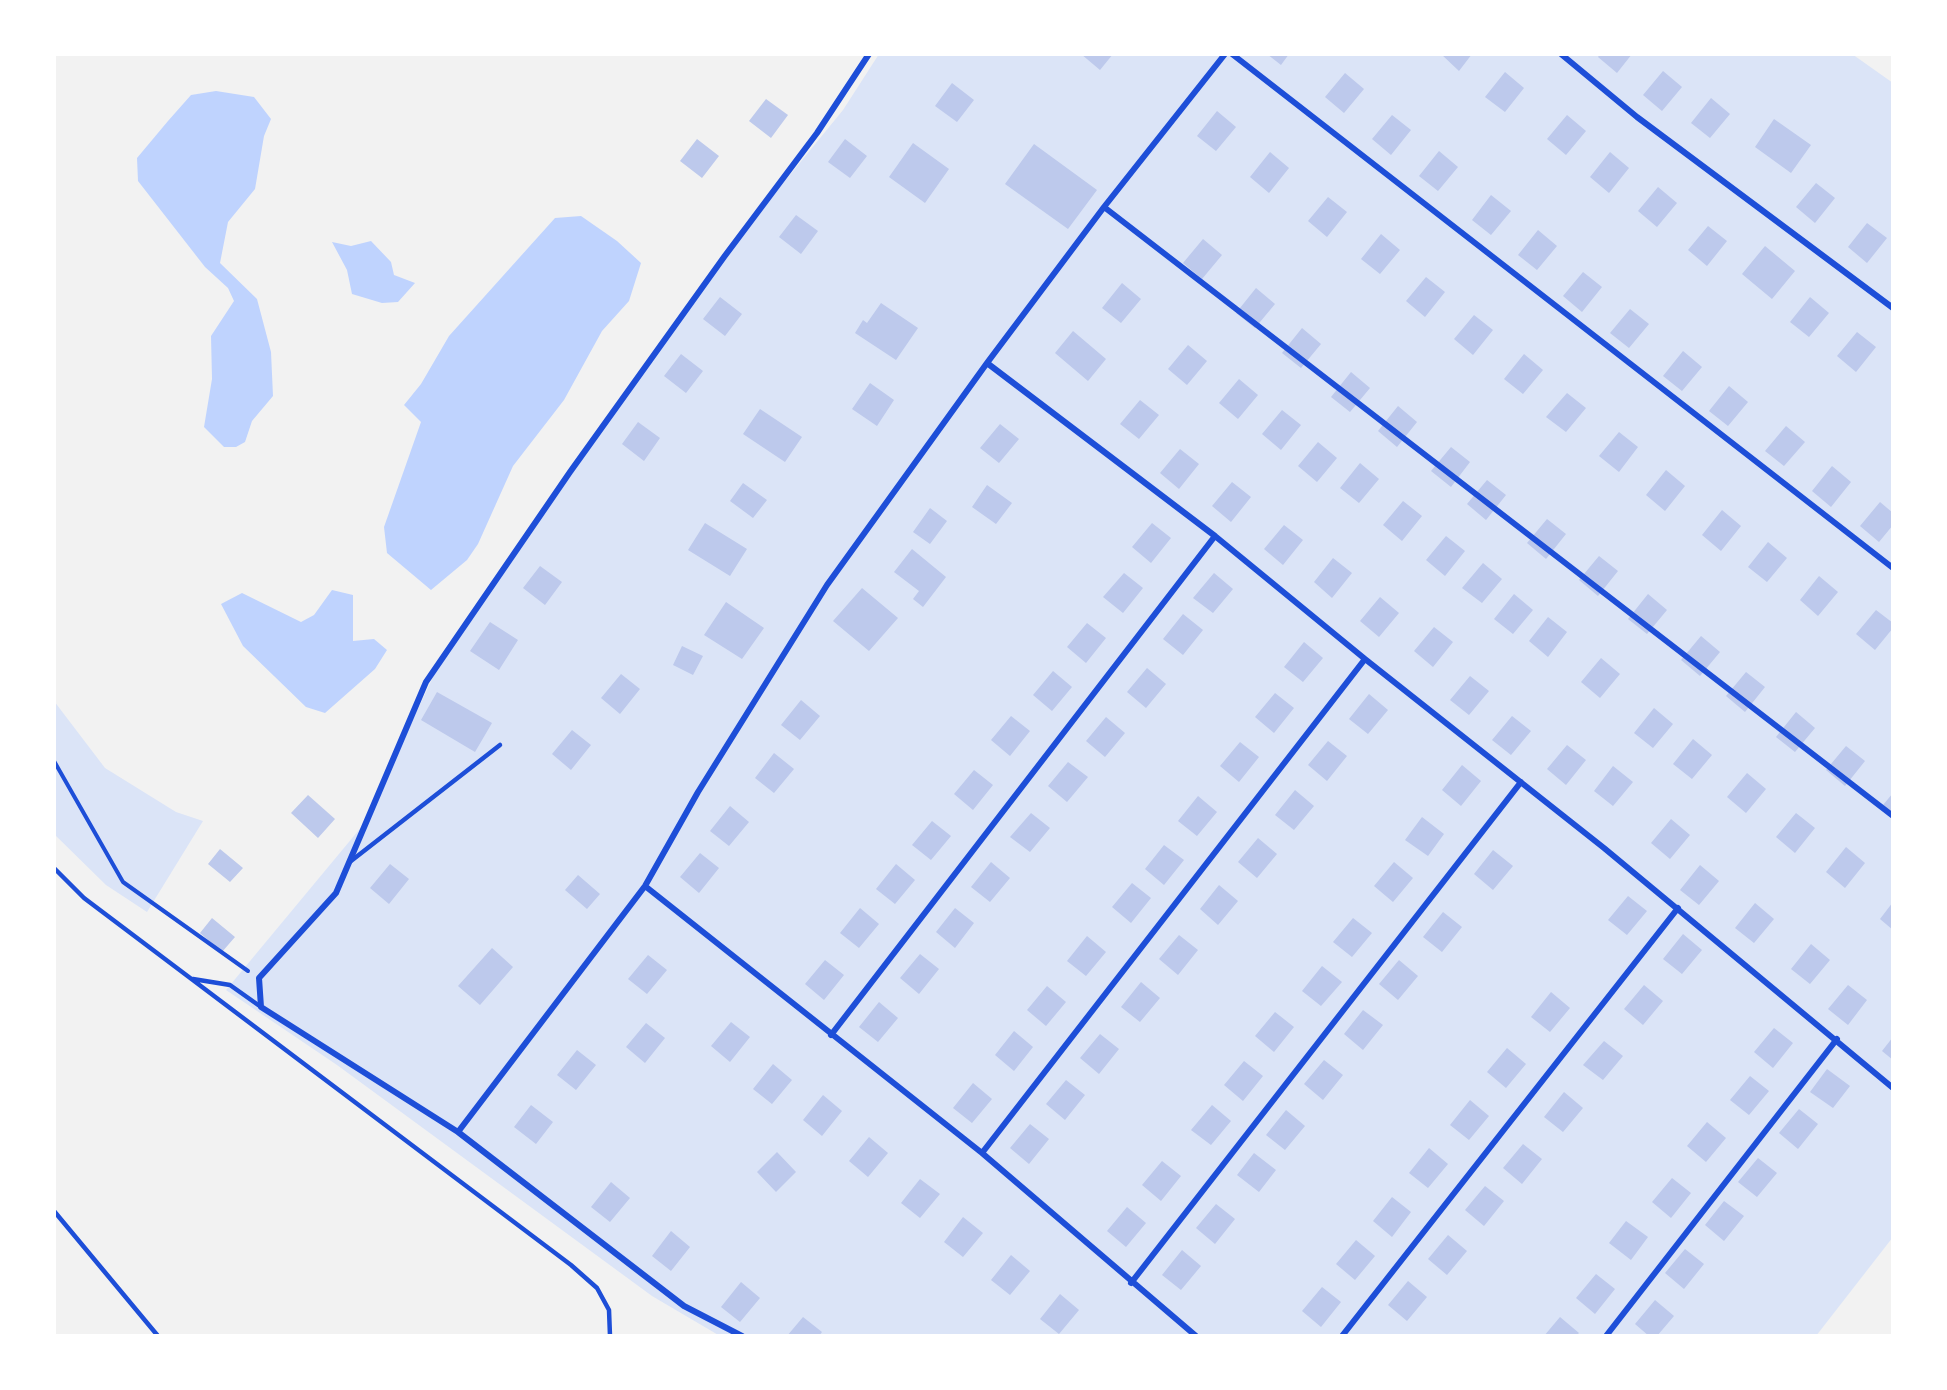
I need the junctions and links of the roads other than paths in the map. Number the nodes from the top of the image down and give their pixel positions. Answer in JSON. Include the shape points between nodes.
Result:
{"nodes":[{"id":1,"x":869,"y":54,"type":"edge"},
{"id":2,"x":1225,"y":54,"type":"edge"},
{"id":3,"x":1232,"y":54,"type":"edge"},
{"id":4,"x":1561,"y":54,"type":"edge"},
{"id":5,"x":1104,"y":207,"type":"junction"},
{"id":6,"x":1893,"y":308,"type":"edge"},
{"id":7,"x":987,"y":363,"type":"junction"},
{"id":8,"x":1215,"y":536,"type":"junction"},
{"id":9,"x":1893,"y":568,"type":"edge"},
{"id":10,"x":1365,"y":659,"type":"junction"},
{"id":11,"x":500,"y":745,"type":"dead end"},
{"id":12,"x":1521,"y":783,"type":"junction"},
{"id":13,"x":1893,"y":816,"type":"edge"},
{"id":14,"x":351,"y":861,"type":"junction"},
{"id":15,"x":54,"y":868,"type":"edge"},
{"id":16,"x":645,"y":886,"type":"junction"},
{"id":17,"x":1678,"y":908,"type":"junction"},
{"id":18,"x":190,"y":979,"type":"junction"},
{"id":19,"x":261,"y":1007,"type":"junction"},
{"id":20,"x":831,"y":1035,"type":"junction"},
{"id":21,"x":1837,"y":1039,"type":"junction"},
{"id":22,"x":1893,"y":1088,"type":"edge"},
{"id":23,"x":458,"y":1132,"type":"junction"},
{"id":24,"x":982,"y":1154,"type":"junction"},
{"id":25,"x":54,"y":1211,"type":"edge"},
{"id":26,"x":1131,"y":1283,"type":"junction"},
{"id":27,"x":158,"y":1336,"type":"edge"},
{"id":28,"x":610,"y":1336,"type":"edge"},
{"id":29,"x":742,"y":1336,"type":"edge"},
{"id":30,"x":1196,"y":1336,"type":"edge"},
{"id":31,"x":1342,"y":1336,"type":"edge"},
{"id":32,"x":1606,"y":1336,"type":"edge"}],
"edges":[{"from":1,"to":14,"type":"street","via":[[817,134],[577,462],[426,682]]},
{"from":2,"to":5,"type":"street"},
{"from":3,"to":9,"type":"street"},
{"from":4,"to":6,"type":"street","via":[[1637,117]]},
{"from":5,"to":7,"type":"street"},
{"from":5,"to":13,"type":"street"},
{"from":7,"to":8,"type":"street"},
{"from":7,"to":16,"type":"street","via":[[827,585]]},
{"from":8,"to":10,"type":"street"},
{"from":8,"to":20,"type":"street"},
{"from":10,"to":12,"type":"street"},
{"from":10,"to":24,"type":"street"},
{"from":11,"to":14,"type":"lane"},
{"from":12,"to":17,"type":"street"},
{"from":12,"to":26,"type":"street"},
{"from":14,"to":19,"type":"street","via":[[336,893],[259,978]]},
{"from":15,"to":18,"type":"lane","via":[[84,898]]},
{"from":16,"to":20,"type":"street"},
{"from":16,"to":23,"type":"street"},
{"from":17,"to":21,"type":"street"},
{"from":17,"to":31,"type":"street"},
{"from":18,"to":19,"type":"lane","via":[[230,985]]},
{"from":18,"to":28,"type":"lane","via":[[571,1265],[597,1288],[609,1310]]},
{"from":19,"to":23,"type":"street"},
{"from":20,"to":24,"type":"street"},
{"from":21,"to":22,"type":"street"},
{"from":21,"to":32,"type":"street"},
{"from":23,"to":29,"type":"street","via":[[684,1306]]},
{"from":24,"to":26,"type":"street"},
{"from":25,"to":27,"type":"lane"},
{"from":26,"to":30,"type":"street"}]}
